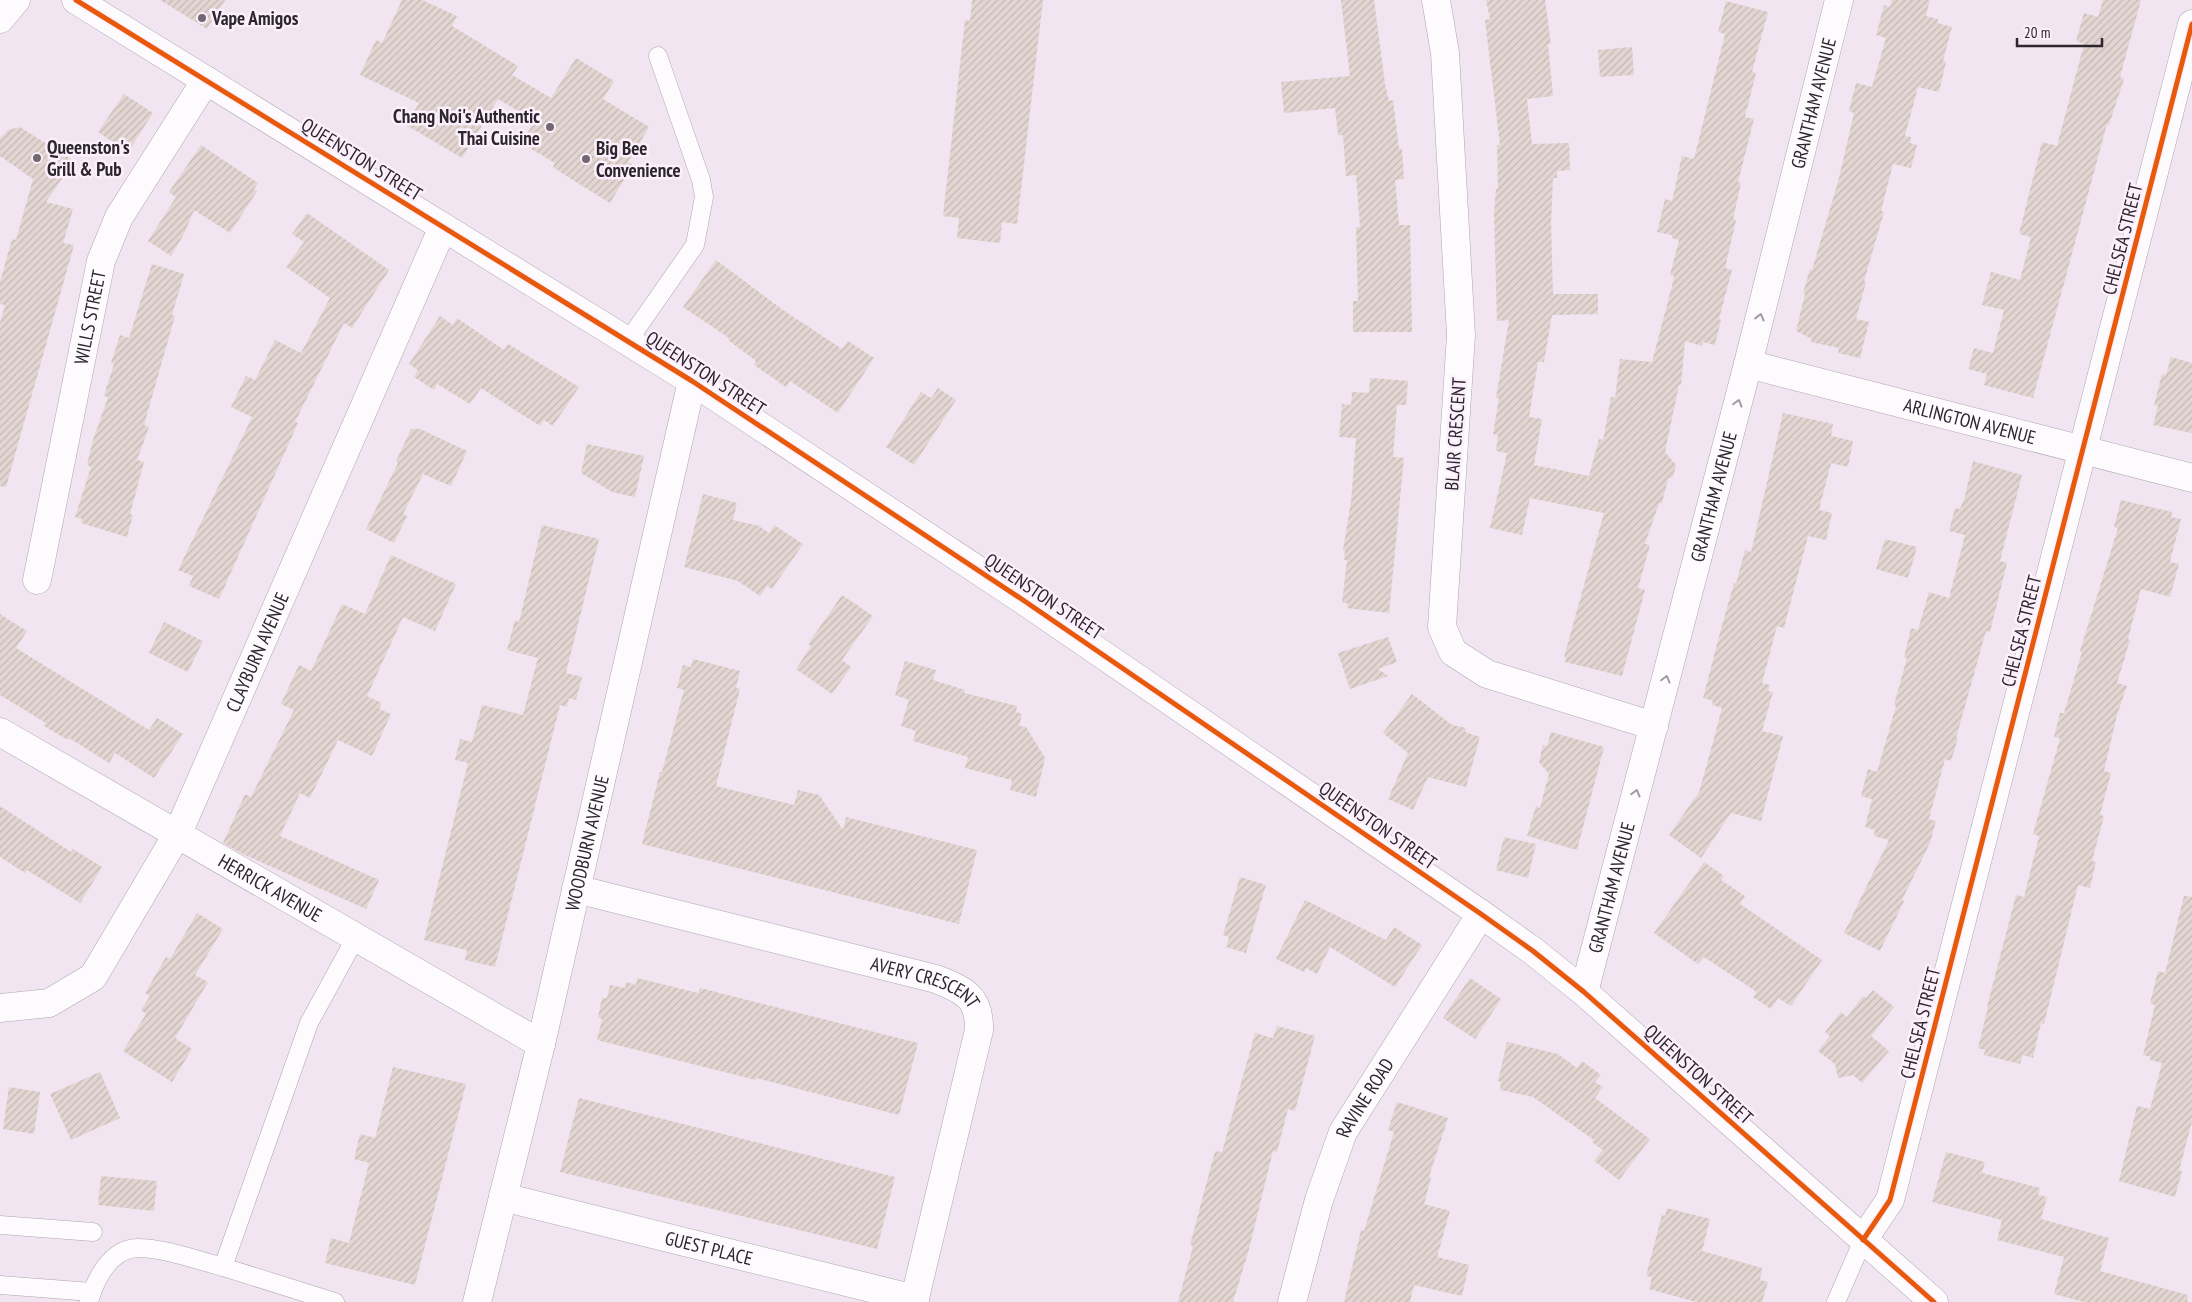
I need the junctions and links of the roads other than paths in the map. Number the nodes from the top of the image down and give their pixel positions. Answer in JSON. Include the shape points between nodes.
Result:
{"nodes":[{"id":1,"x":16,"y":0,"type":"edge"},
{"id":2,"x":76,"y":0,"type":"edge"},
{"id":3,"x":1436,"y":0,"type":"edge"},
{"id":4,"x":1839,"y":0,"type":"edge"},
{"id":5,"x":0,"y":19,"type":"edge"},
{"id":6,"x":2192,"y":24,"type":"edge"},
{"id":7,"x":658,"y":56,"type":"dead end"},
{"id":8,"x":206,"y":80,"type":"junction"},
{"id":9,"x":443,"y":227,"type":"junction"},
{"id":10,"x":628,"y":341,"type":"junction"},
{"id":11,"x":1748,"y":364,"type":"junction"},
{"id":12,"x":692,"y":382,"type":"junction"},
{"id":13,"x":2083,"y":451,"type":"junction"},
{"id":14,"x":2192,"y":478,"type":"edge"},
{"id":15,"x":37,"y":580,"type":"dead end"},
{"id":16,"x":1654,"y":726,"type":"junction"},
{"id":17,"x":0,"y":732,"type":"edge"},
{"id":18,"x":178,"y":833,"type":"junction"},
{"id":19,"x":576,"y":889,"type":"junction"},
{"id":20,"x":1481,"y":914,"type":"junction"},
{"id":21,"x":356,"y":937,"type":"junction"},
{"id":22,"x":1584,"y":992,"type":"junction"},
{"id":23,"x":0,"y":1008,"type":"edge"},
{"id":24,"x":540,"y":1044,"type":"junction"},
{"id":25,"x":503,"y":1196,"type":"junction"},
{"id":26,"x":0,"y":1225,"type":"edge"},
{"id":27,"x":93,"y":1232,"type":"dead end"},
{"id":28,"x":1863,"y":1240,"type":"junction"},
{"id":29,"x":223,"y":1268,"type":"junction"},
{"id":30,"x":0,"y":1285,"type":"edge"},
{"id":31,"x":90,"y":1297,"type":"edge"},
{"id":32,"x":914,"y":1300,"type":"edge"},
{"id":33,"x":335,"y":1302,"type":"edge"},
{"id":34,"x":477,"y":1302,"type":"edge"},
{"id":35,"x":1292,"y":1302,"type":"edge"},
{"id":36,"x":1836,"y":1302,"type":"edge"},
{"id":37,"x":1934,"y":1302,"type":"edge"}],
"edges":[{"from":1,"to":5,"type":"street"},
{"from":2,"to":8,"type":"street","name":"QUEENSTON STREET"},
{"from":3,"to":16,"type":"street","name":"BLAIR CRESCENT","via":[[1445,53],[1462,335],[1442,627],[1453,652],[1487,674]]},
{"from":11,"to":4,"type":"street","name":"GRANTHAM AVENUE","one_way":true},
{"from":6,"to":13,"type":"street","name":"CHELSEA STREET"},
{"from":7,"to":10,"type":"lane","via":[[704,197],[695,245]]},
{"from":8,"to":9,"type":"street","name":"QUEENSTON STREET"},
{"from":8,"to":15,"type":"street","name":"WILLS STREET","via":[[119,218],[101,261]]},
{"from":9,"to":10,"type":"street","name":"QUEENSTON STREET"},
{"from":9,"to":18,"type":"street","name":"CLAYBURN AVENUE"},
{"from":10,"to":12,"type":"street","name":"QUEENSTON STREET"},
{"from":11,"to":13,"type":"street","name":"ARLINGTON AVENUE"},
{"from":16,"to":11,"type":"street","name":"GRANTHAM AVENUE","one_way":true},
{"from":12,"to":19,"type":"street","name":"WOODBURN AVENUE"},
{"from":12,"to":20,"type":"street","name":"QUEENSTON STREET","via":[[1023,600]]},
{"from":13,"to":14,"type":"street","name":"ARLINGTON AVENUE"},
{"from":13,"to":28,"type":"street","name":"CHELSEA STREET","via":[[1890,1200]]},
{"from":22,"to":16,"type":"street","name":"GRANTHAM AVENUE","one_way":true},
{"from":17,"to":18,"type":"street","name":"HERRICK AVENUE"},
{"from":18,"to":21,"type":"street","name":"HERRICK AVENUE"},
{"from":18,"to":23,"type":"street","name":"CLAYBURN AVENUE","via":[[93,977],[49,1003]]},
{"from":19,"to":24,"type":"street","name":"WOODBURN AVENUE"},
{"from":19,"to":32,"type":"street","name":"AVERY CRESCENT","via":[[936,980],[959,988],[969,996],[976,1006],[979,1030]]},
{"from":20,"to":22,"type":"street","name":"QUEENSTON STREET"},
{"from":20,"to":35,"type":"street","name":"RAVINE ROAD","via":[[1343,1132],[1318,1200]]},
{"from":21,"to":24,"type":"street","name":"HERRICK AVENUE"},
{"from":21,"to":29,"type":"lane","via":[[309,1023]]},
{"from":22,"to":28,"type":"street","name":"QUEENSTON STREET"},
{"from":24,"to":25,"type":"street","name":"WOODBURN AVENUE"},
{"from":25,"to":32,"type":"street","name":"GUEST PLACE"},
{"from":25,"to":34,"type":"street","name":"WOODBURN AVENUE"},
{"from":26,"to":27,"type":"lane"},
{"from":28,"to":36,"type":"lane"},
{"from":28,"to":37,"type":"street","name":"QUEENSTON STREET"},
{"from":29,"to":31,"type":"lane","via":[[135,1248],[111,1260],[98,1276]]},
{"from":29,"to":33,"type":"lane"},
{"from":30,"to":31,"type":"lane"}]}
